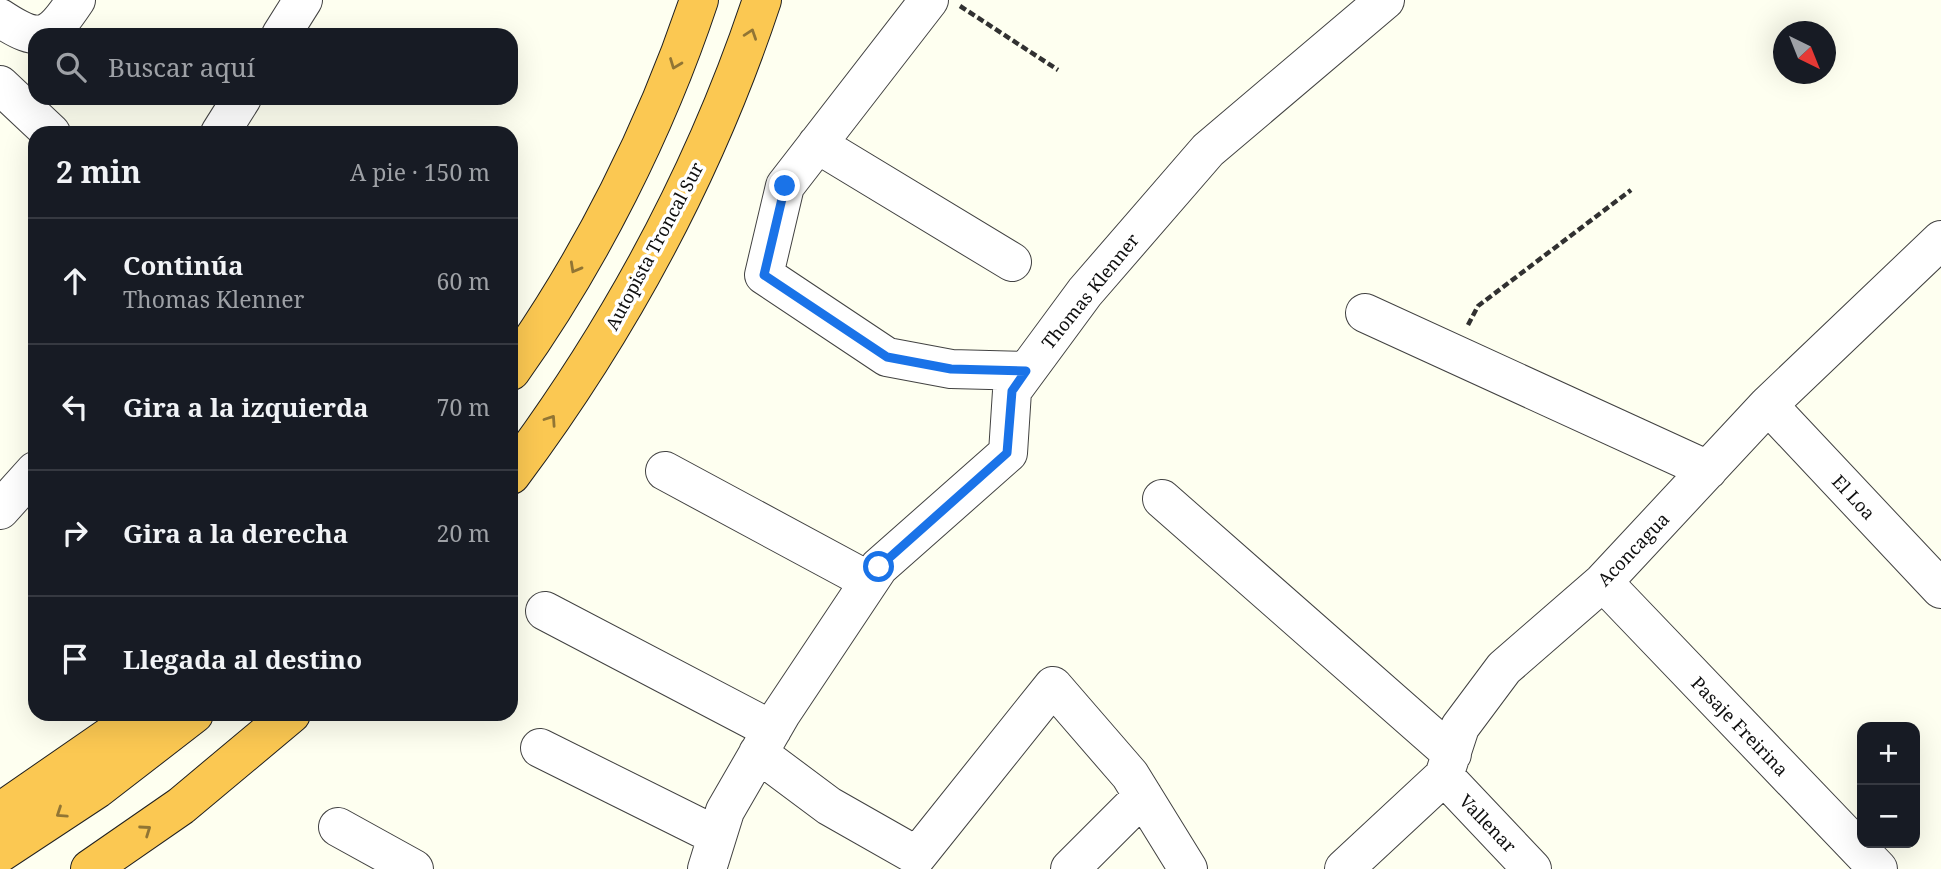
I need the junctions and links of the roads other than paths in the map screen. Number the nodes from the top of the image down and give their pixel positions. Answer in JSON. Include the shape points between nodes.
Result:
{"nodes":[{"id":1,"x":76,"y":0,"type":"edge"},
{"id":2,"x":303,"y":0,"type":"edge"},
{"id":3,"x":699,"y":0,"type":"edge"},
{"id":4,"x":762,"y":0,"type":"edge"},
{"id":5,"x":929,"y":0,"type":"edge"},
{"id":6,"x":1385,"y":0,"type":"edge"},
{"id":7,"x":0,"y":18,"type":"edge"},
{"id":8,"x":54,"y":28,"type":"edge"},
{"id":9,"x":285,"y":28,"type":"edge"},
{"id":10,"x":28,"y":34,"type":"edge"},
{"id":11,"x":0,"y":85,"type":"edge"},
{"id":12,"x":238,"y":105,"type":"edge"},
{"id":13,"x":44,"y":126,"type":"edge"},
{"id":14,"x":224,"y":126,"type":"edge"},
{"id":15,"x":817,"y":144,"type":"junction"},
{"id":16,"x":1941,"y":240,"type":"edge"},
{"id":17,"x":1012,"y":262,"type":"dead end"},
{"id":18,"x":1365,"y":313,"type":"dead end"},
{"id":19,"x":518,"y":360,"type":"edge"},
{"id":20,"x":1026,"y":371,"type":"junction"},
{"id":21,"x":1768,"y":405,"type":"junction"},
{"id":22,"x":518,"y":465,"type":"edge"},
{"id":23,"x":1708,"y":470,"type":"junction"},
{"id":24,"x":665,"y":471,"type":"dead end"},
{"id":25,"x":28,"y":479,"type":"edge"},
{"id":26,"x":1162,"y":499,"type":"dead end"},
{"id":27,"x":0,"y":510,"type":"edge"},
{"id":28,"x":869,"y":581,"type":"junction"},
{"id":29,"x":1603,"y":582,"type":"junction"},
{"id":30,"x":1941,"y":589,"type":"edge"},
{"id":31,"x":545,"y":611,"type":"dead end"},
{"id":32,"x":132,"y":721,"type":"edge"},
{"id":33,"x":185,"y":721,"type":"edge"},
{"id":34,"x":283,"y":721,"type":"edge"},
{"id":35,"x":765,"y":741,"type":"junction"},
{"id":36,"x":540,"y":748,"type":"dead end"},
{"id":37,"x":1448,"y":765,"type":"junction"},
{"id":38,"x":1143,"y":796,"type":"junction"},
{"id":39,"x":0,"y":812,"type":"edge"},
{"id":40,"x":338,"y":827,"type":"dead end"},
{"id":41,"x":0,"y":853,"type":"edge"},
{"id":42,"x":712,"y":853,"type":"edge"},
{"id":43,"x":90,"y":869,"type":"edge"},
{"id":44,"x":414,"y":869,"type":"edge"},
{"id":45,"x":1070,"y":869,"type":"edge"},
{"id":46,"x":1188,"y":869,"type":"edge"},
{"id":47,"x":1345,"y":869,"type":"edge"},
{"id":48,"x":1532,"y":869,"type":"edge"},
{"id":49,"x":1878,"y":869,"type":"edge"}],
"edges":[{"from":1,"to":8,"type":"street"},
{"from":2,"to":9,"type":"street"},
{"from":3,"to":19,"type":"highway","one_way":true,"via":[[669,79],[601,221]]},
{"from":22,"to":4,"type":"highway","name":"Autopista Troncal Sur","one_way":true,"via":[[592,359],[663,237],[723,108]]},
{"from":5,"to":15,"type":"street"},
{"from":6,"to":20,"type":"street","name":"Thomas Klenner","via":[[1208,150],[1085,292]]},
{"from":7,"to":10,"type":"street"},
{"from":11,"to":13,"type":"street"},
{"from":12,"to":14,"type":"street"},
{"from":15,"to":17,"type":"street"},
{"from":15,"to":20,"type":"street","via":[[785,186],[764,275],[887,357],[951,369]]},
{"from":16,"to":21,"type":"street","name":"Aconcagua"},
{"from":18,"to":23,"type":"street"},
{"from":20,"to":28,"type":"street","name":"Thomas Klenner","via":[[1012,391],[1007,453]]},
{"from":21,"to":23,"type":"street","name":"Aconcagua"},
{"from":21,"to":30,"type":"street","name":"El Loa"},
{"from":23,"to":29,"type":"street","name":"Aconcagua"},
{"from":24,"to":28,"type":"street"},
{"from":25,"to":27,"type":"street"},
{"from":26,"to":37,"type":"street","name":"Vallenar"},
{"from":28,"to":35,"type":"street","name":"Thomas Klenner"},
{"from":29,"to":37,"type":"street","name":"Aconcagua","via":[[1504,668],[1460,727]]},
{"from":29,"to":49,"type":"street","name":"Pasaje Freirina"},
{"from":31,"to":35,"type":"street"},
{"from":32,"to":39,"type":"highway"},
{"from":33,"to":41,"type":"highway","one_way":true,"via":[[97,789]]},
{"from":43,"to":34,"type":"highway","one_way":true,"via":[[181,806]]},
{"from":35,"to":38,"type":"street","via":[[829,806],[917,856],[1053,686]]},
{"from":35,"to":42,"type":"street","name":"Thomas Klenner","via":[[724,811]]},
{"from":36,"to":42,"type":"street"},
{"from":37,"to":47,"type":"street","name":"Aconcagua"},
{"from":37,"to":48,"type":"street","name":"Vallenar"},
{"from":38,"to":45,"type":"street"},
{"from":38,"to":46,"type":"street"},
{"from":40,"to":44,"type":"street"}]}
